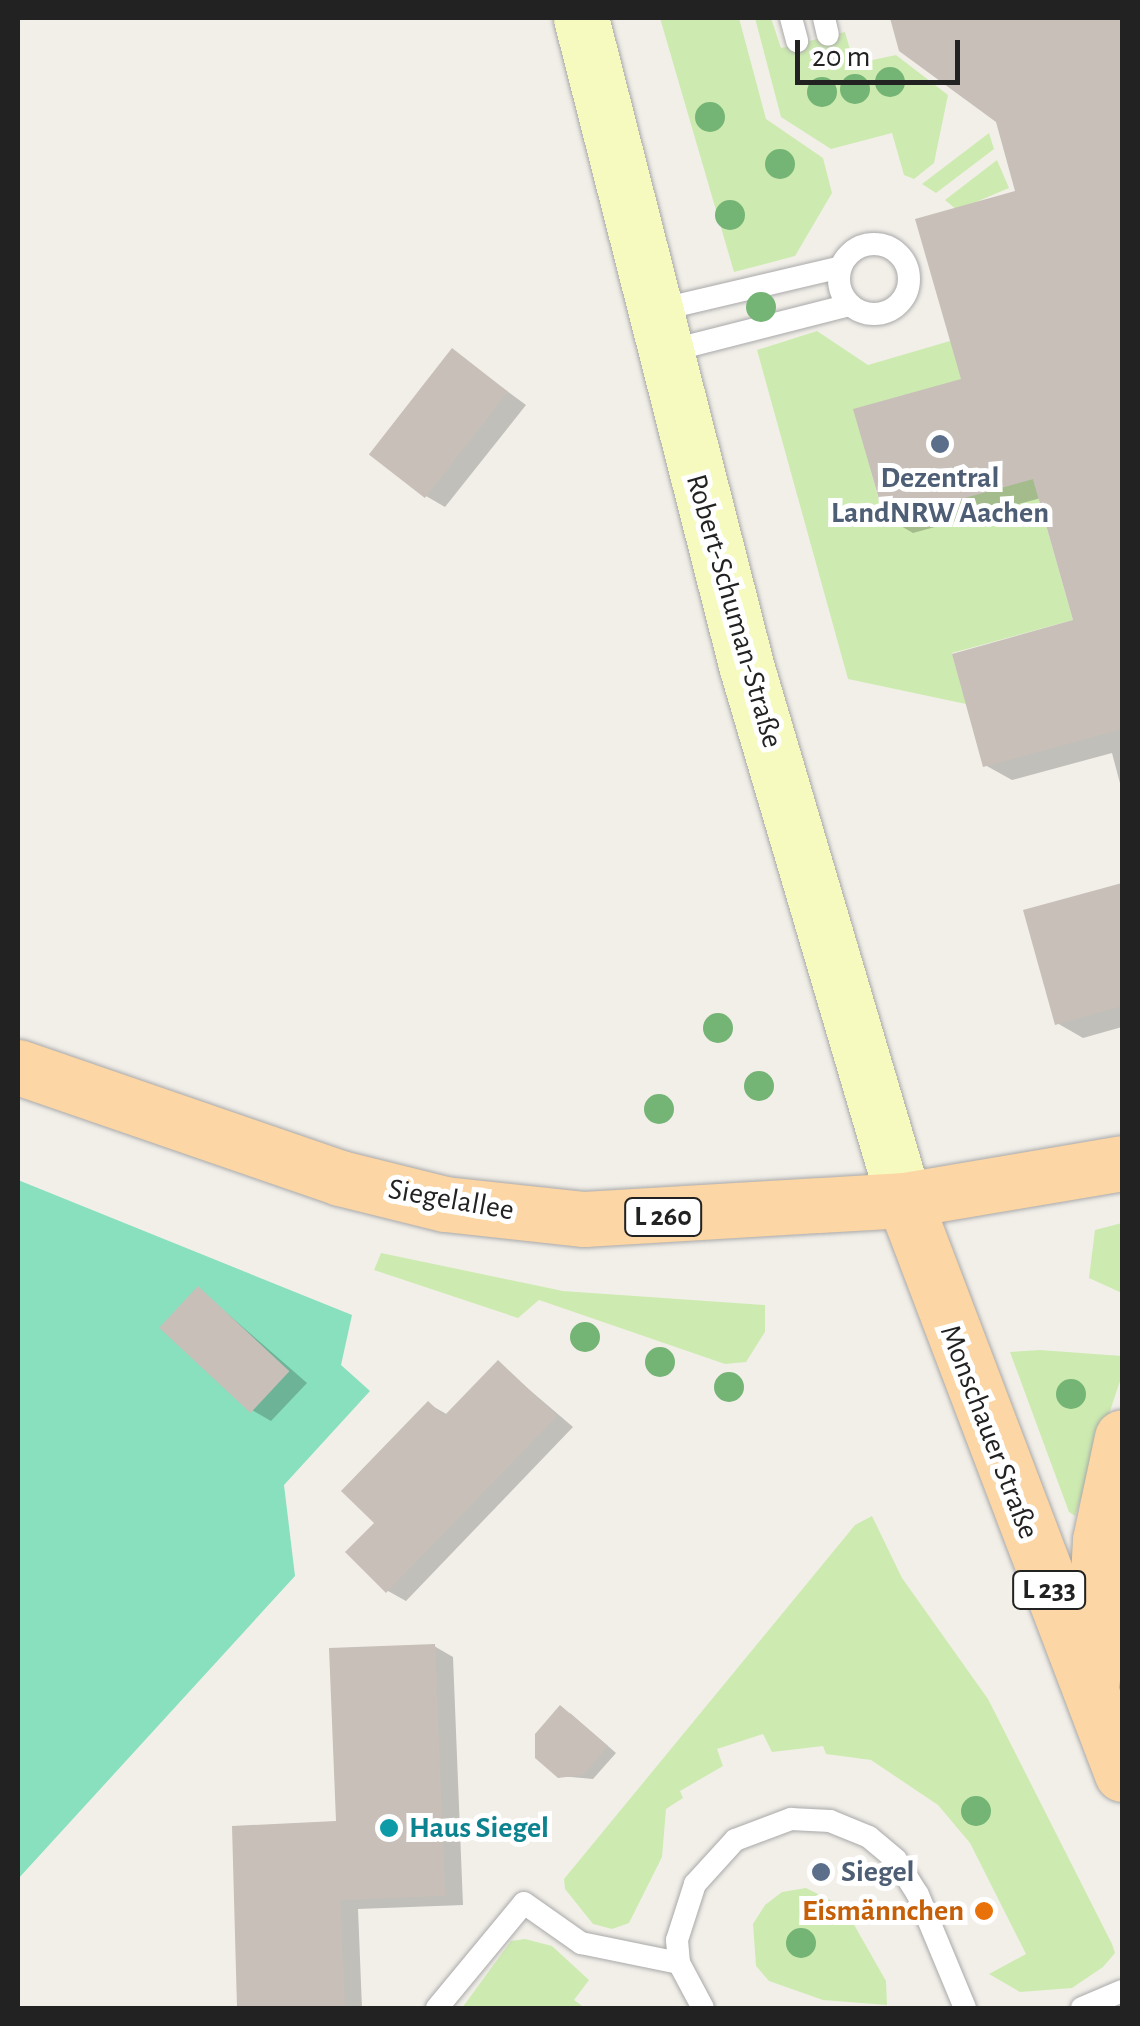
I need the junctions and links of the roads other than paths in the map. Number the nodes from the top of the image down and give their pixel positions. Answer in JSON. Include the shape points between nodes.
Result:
{"nodes":[{"id":1,"x":581,"y":18,"type":"edge"},
{"id":2,"x":791,"y":18,"type":"edge"},
{"id":3,"x":797,"y":41,"type":"dead end"},
{"id":4,"x":841,"y":267,"type":"junction"},
{"id":5,"x":850,"y":305,"type":"junction"},
{"id":6,"x":657,"y":332,"type":"junction"},
{"id":7,"x":18,"y":1067,"type":"edge"},
{"id":8,"x":1122,"y":1163,"type":"edge"},
{"id":9,"x":904,"y":1200,"type":"junction"},
{"id":10,"x":1122,"y":1437,"type":"edge"},
{"id":11,"x":1091,"y":1697,"type":"junction"},
{"id":12,"x":1122,"y":1774,"type":"edge"},
{"id":13,"x":679,"y":1962,"type":"junction"},
{"id":14,"x":1122,"y":1991,"type":"edge"},
{"id":15,"x":437,"y":2008,"type":"edge"},
{"id":16,"x":703,"y":2008,"type":"edge"},
{"id":17,"x":965,"y":2008,"type":"edge"},
{"id":18,"x":1082,"y":2008,"type":"edge"}],
"edges":[{"from":1,"to":6,"type":"main road","name":"Robert-Schuman-Straße","number":"L 233"},
{"from":2,"to":3,"type":"lane"},
{"from":4,"to":5,"type":"lane","via":[[840,288]]},
{"from":4,"to":5,"type":"lane","via":[[850,252],[871,244],[894,249],[908,268],[907,290],[894,308],[872,313]]},
{"from":4,"to":6,"type":"lane"},
{"from":5,"to":6,"type":"lane"},
{"from":6,"to":9,"type":"main road","name":"Robert-Schuman-Straße","number":"L 233"},
{"from":7,"to":9,"type":"main road","name":"Siegelallee","number":"L 260","via":[[236,1146],[444,1204],[584,1219]]},
{"from":8,"to":9,"type":"main road","number":"L 260"},
{"from":9,"to":11,"type":"main road","name":"Monschauer Straße","number":"L 233"},
{"from":10,"to":11,"type":"main road","via":[[1100,1540]]},
{"from":11,"to":12,"type":"main road","name":"Monschauer Straße","number":"L 233"},
{"from":13,"to":15,"type":"lane","via":[[581,1943],[524,1903]]},
{"from":13,"to":16,"type":"lane"},
{"from":13,"to":17,"type":"lane","via":[[681,1918],[715,1858],[762,1825],[830,1821],[870,1837],[896,1860],[918,1895]]},
{"from":14,"to":18,"type":"lane"}]}
